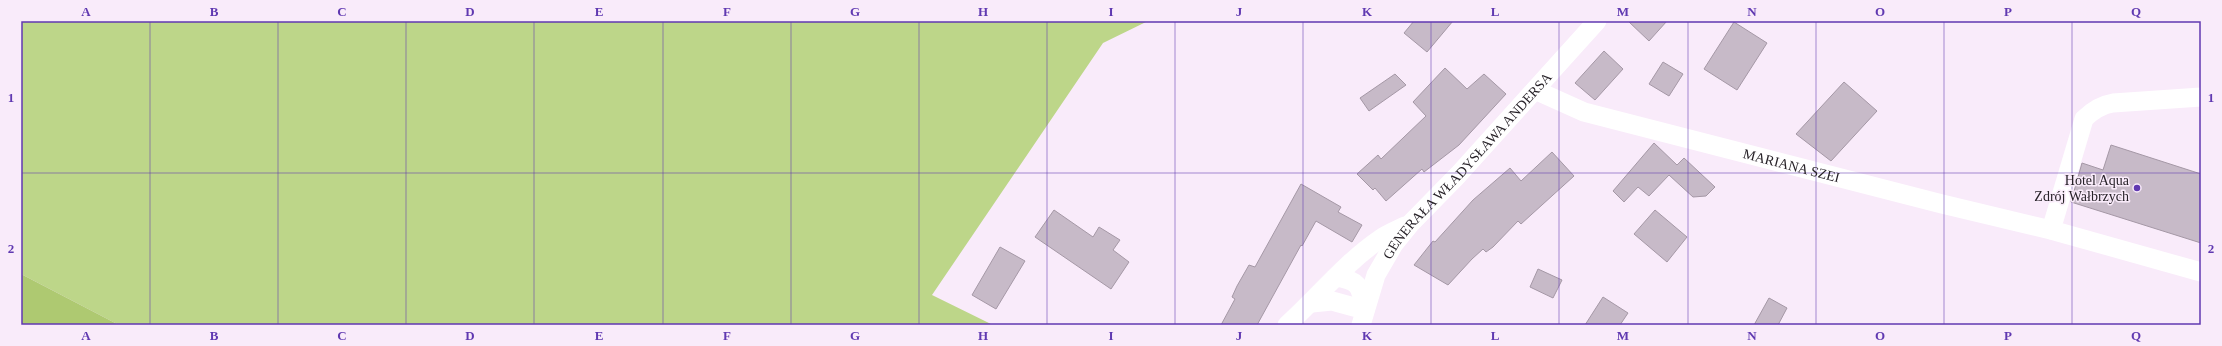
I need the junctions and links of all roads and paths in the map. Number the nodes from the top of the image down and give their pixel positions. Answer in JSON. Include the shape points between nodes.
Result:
{"nodes":[{"id":1,"x":1597,"y":21,"type":"edge"},
{"id":2,"x":1535,"y":90,"type":"junction"},
{"id":3,"x":2201,"y":97,"type":"edge"},
{"id":4,"x":1411,"y":223,"type":"junction"},
{"id":5,"x":2051,"y":230,"type":"junction"},
{"id":6,"x":2201,"y":272,"type":"edge"},
{"id":7,"x":1336,"y":277,"type":"junction"},
{"id":8,"x":1312,"y":303,"type":"junction"},
{"id":9,"x":1363,"y":318,"type":"edge"},
{"id":10,"x":1287,"y":325,"type":"edge"}],
"edges":[{"from":1,"to":2,"type":"street","name":"GENERAŁA WŁADYSŁAWA ANDERSA"},
{"from":2,"to":4,"type":"street","name":"GENERAŁA WŁADYSŁAWA ANDERSA"},
{"from":2,"to":5,"type":"street","name":"MARIANA SZEI","via":[[1584,112]]},
{"from":3,"to":5,"type":"street","via":[[2113,102],[2093,110],[2084,119]]},
{"from":4,"to":7,"type":"street","via":[[1380,239]]},
{"from":4,"to":9,"type":"street","name":"GENERAŁA WŁADYSŁAWA ANDERSA","via":[[1394,244],[1376,275]]},
{"from":5,"to":6,"type":"street","name":"MARIANA SZEI"},
{"from":7,"to":8,"type":"street"},
{"from":7,"to":9,"type":"street","via":[[1354,281],[1360,287]]},
{"from":8,"to":9,"type":"street","via":[[1332,301]]},
{"from":8,"to":10,"type":"street"}]}
